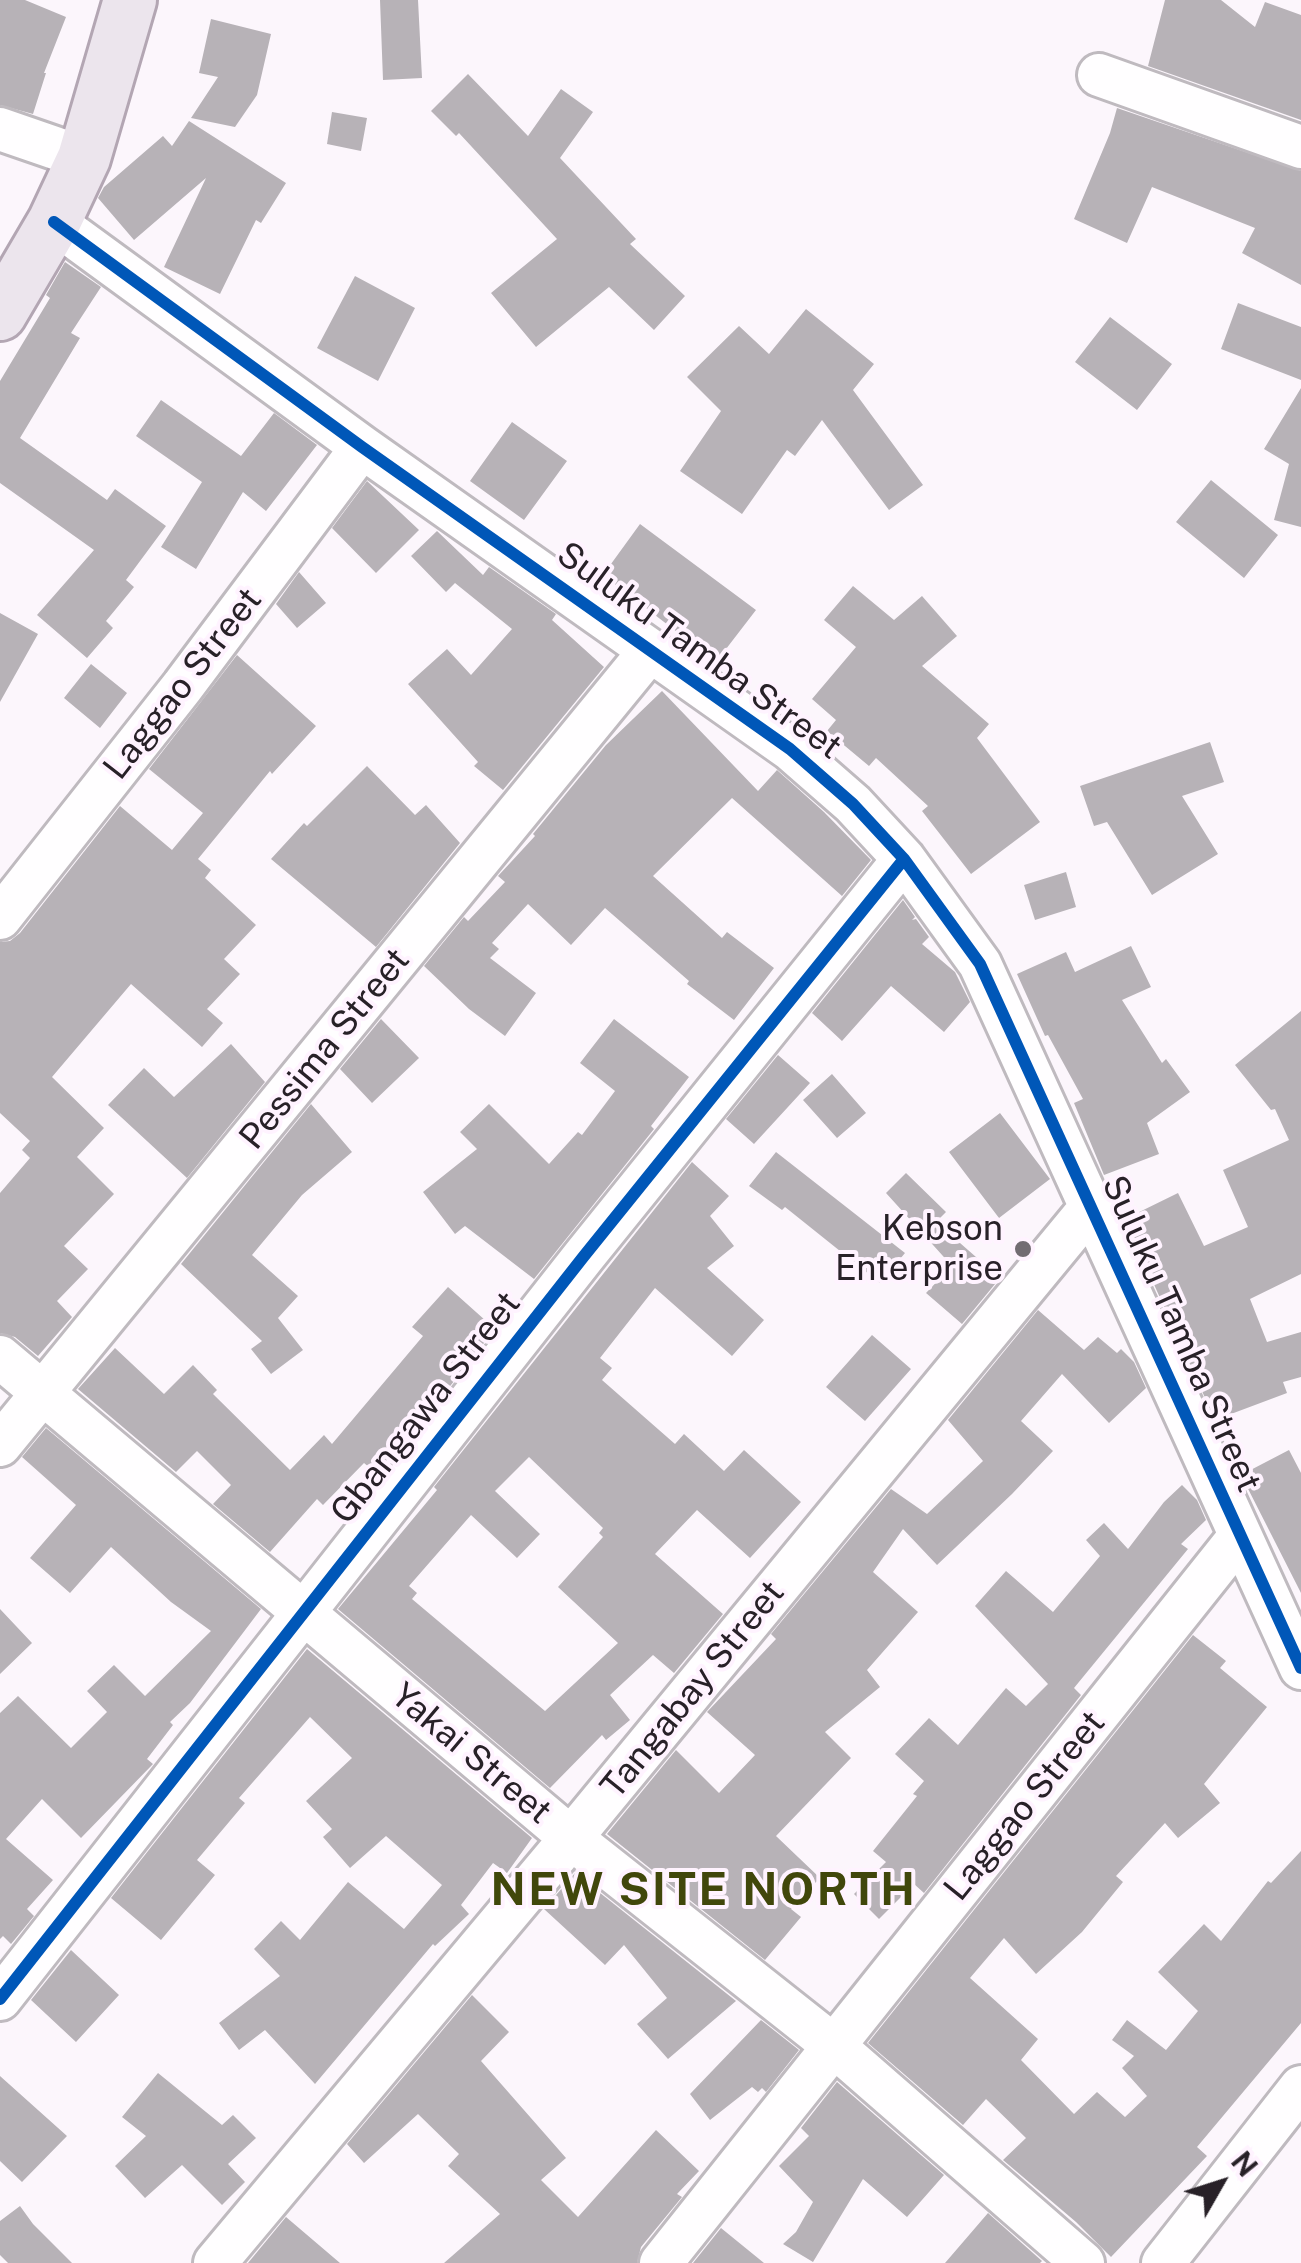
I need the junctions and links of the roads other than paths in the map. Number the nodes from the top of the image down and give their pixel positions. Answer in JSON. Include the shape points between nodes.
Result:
{"nodes":[{"id":1,"x":130,"y":0,"type":"edge"},
{"id":2,"x":1100,"y":75,"type":"dead end"},
{"id":3,"x":0,"y":129,"type":"edge"},
{"id":4,"x":1301,"y":147,"type":"edge"},
{"id":5,"x":84,"y":158,"type":"junction"},
{"id":6,"x":54,"y":222,"type":"junction"},
{"id":7,"x":0,"y":314,"type":"edge"},
{"id":8,"x":362,"y":447,"type":"junction"},
{"id":9,"x":648,"y":652,"type":"junction"},
{"id":10,"x":904,"y":860,"type":"junction"},
{"id":11,"x":0,"y":918,"type":"edge"},
{"id":12,"x":1092,"y":1207,"type":"junction"},
{"id":13,"x":0,"y":1357,"type":"edge"},
{"id":14,"x":42,"y":1395,"type":"junction"},
{"id":15,"x":0,"y":1445,"type":"edge"},
{"id":16,"x":1240,"y":1536,"type":"junction"},
{"id":17,"x":303,"y":1612,"type":"junction"},
{"id":18,"x":1301,"y":1668,"type":"edge"},
{"id":19,"x":571,"y":1838,"type":"junction"},
{"id":20,"x":0,"y":1999,"type":"edge"},
{"id":21,"x":834,"y":2046,"type":"junction"},
{"id":22,"x":1301,"y":2086,"type":"edge"},
{"id":23,"x":216,"y":2263,"type":"edge"},
{"id":24,"x":662,"y":2263,"type":"edge"},
{"id":25,"x":1083,"y":2263,"type":"edge"},
{"id":26,"x":1163,"y":2263,"type":"edge"}],
"edges":[{"from":1,"to":5,"type":"main road"},
{"from":2,"to":4,"type":"street"},
{"from":3,"to":5,"type":"street"},
{"from":5,"to":6,"type":"main road"},
{"from":6,"to":7,"type":"main road"},
{"from":6,"to":8,"type":"street","name":"Suluku Tamba Street"},
{"from":8,"to":9,"type":"street","name":"Suluku Tamba Street"},
{"from":8,"to":11,"type":"street","name":"Laggao Street"},
{"from":9,"to":10,"type":"street","name":"Suluku Tamba Street","via":[[790,749]]},
{"from":9,"to":14,"type":"street","name":"Pessima Street"},
{"from":10,"to":12,"type":"street","name":"Suluku Tamba Street","via":[[980,964]]},
{"from":10,"to":17,"type":"street","name":"Gbangawa Street"},
{"from":12,"to":16,"type":"street","name":"Suluku Tamba Street"},
{"from":12,"to":19,"type":"street","name":"Tangabay Street"},
{"from":13,"to":14,"type":"street","name":"Yakai Street"},
{"from":14,"to":15,"type":"street","name":"Pessima Street"},
{"from":14,"to":17,"type":"street","name":"Yakai Street"},
{"from":16,"to":18,"type":"street","name":"Suluku Tamba Street"},
{"from":16,"to":21,"type":"street","name":"Laggao Street"},
{"from":17,"to":19,"type":"street","name":"Yakai Street"},
{"from":17,"to":20,"type":"street","name":"Gbangawa Street"},
{"from":19,"to":21,"type":"street","name":"Yakai Street"},
{"from":19,"to":23,"type":"street","name":"Tangabay Street"},
{"from":21,"to":24,"type":"street","name":"Laggao Street"},
{"from":21,"to":25,"type":"street","name":"Yakai Street"},
{"from":22,"to":26,"type":"street"}]}
